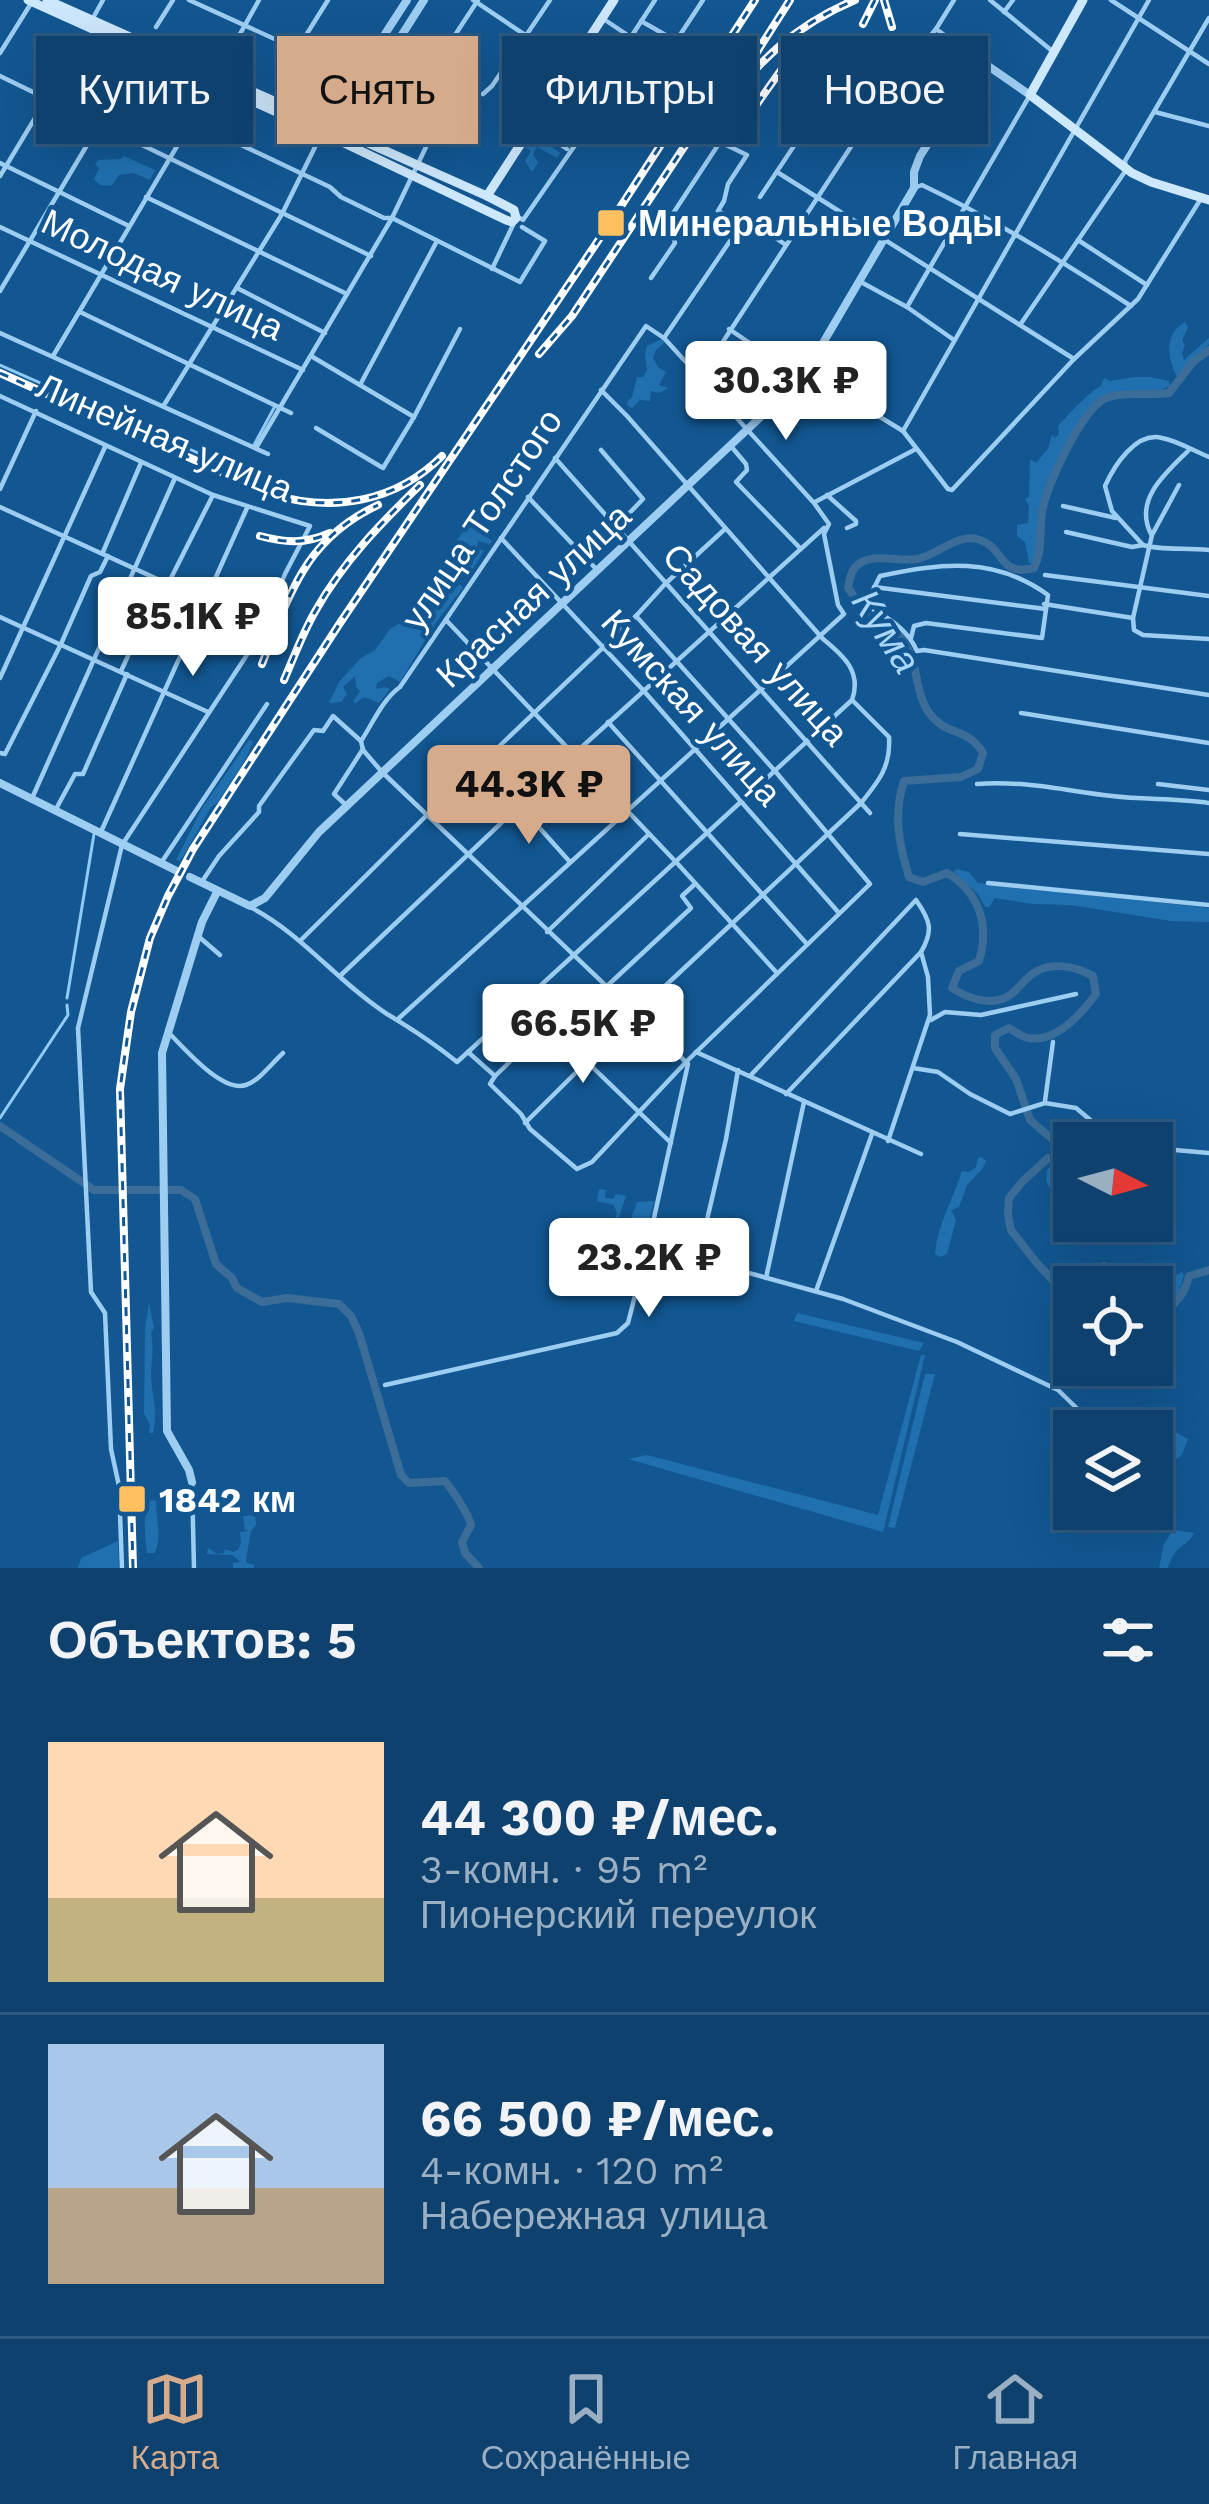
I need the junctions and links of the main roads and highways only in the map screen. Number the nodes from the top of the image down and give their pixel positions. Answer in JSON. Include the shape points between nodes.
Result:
{"nodes":[{"id":1,"x":47,"y":0,"type":"edge"},
{"id":2,"x":1084,"y":0,"type":"edge"},
{"id":3,"x":30,"y":1,"type":"edge"},
{"id":4,"x":612,"y":1,"type":"edge"},
{"id":5,"x":90,"y":24,"type":"junction"},
{"id":6,"x":112,"y":36,"type":"edge"},
{"id":7,"x":117,"y":36,"type":"edge"},
{"id":8,"x":253,"y":95,"type":"edge"},
{"id":9,"x":253,"y":97,"type":"edge"},
{"id":10,"x":416,"y":172,"type":"junction"},
{"id":11,"x":487,"y":196,"type":"junction"},
{"id":12,"x":1205,"y":198,"type":"edge"}],
"edges":[{"from":1,"to":5,"type":"main road"},
{"from":2,"to":12,"type":"main road","via":[[1030,95],[1126,170]]},
{"from":3,"to":5,"type":"main road"},
{"from":4,"to":11,"type":"main road"},
{"from":5,"to":6,"type":"main road"},
{"from":5,"to":7,"type":"main road"},
{"from":8,"to":10,"type":"main road"},
{"from":9,"to":10,"type":"main road"},
{"from":10,"to":11,"type":"main road"},
{"from":10,"to":11,"type":"main road","via":[[517,220]]}]}
